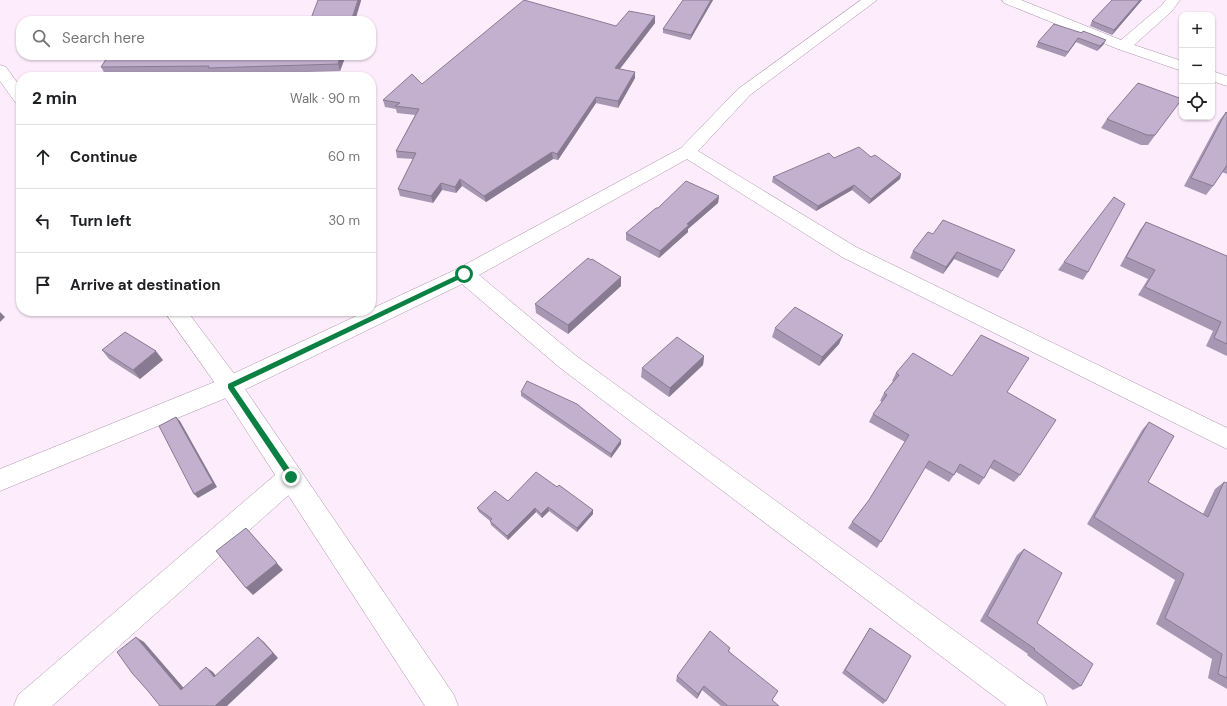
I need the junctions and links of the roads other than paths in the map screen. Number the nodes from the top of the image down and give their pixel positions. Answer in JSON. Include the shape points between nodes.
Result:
{"nodes":[{"id":1,"x":870,"y":0,"type":"edge"},
{"id":2,"x":1009,"y":0,"type":"edge"},
{"id":3,"x":1173,"y":0,"type":"edge"},
{"id":4,"x":1123,"y":46,"type":"junction"},
{"id":5,"x":1179,"y":65,"type":"edge"},
{"id":6,"x":0,"y":70,"type":"edge"},
{"id":7,"x":1215,"y":77,"type":"edge"},
{"id":8,"x":1227,"y":81,"type":"edge"},
{"id":9,"x":16,"y":92,"type":"edge"},
{"id":10,"x":688,"y":152,"type":"junction"},
{"id":11,"x":464,"y":274,"type":"junction"},
{"id":12,"x":179,"y":316,"type":"edge"},
{"id":13,"x":230,"y":386,"type":"junction"},
{"id":14,"x":1227,"y":439,"type":"edge"},
{"id":15,"x":291,"y":477,"type":"junction"},
{"id":16,"x":0,"y":480,"type":"edge"},
{"id":17,"x":29,"y":706,"type":"edge"},
{"id":18,"x":443,"y":706,"type":"edge"},
{"id":19,"x":1032,"y":706,"type":"edge"}],
"edges":[{"from":1,"to":10,"type":"street","via":[[744,92]]},
{"from":2,"to":4,"type":"street"},
{"from":3,"to":4,"type":"street"},
{"from":4,"to":5,"type":"street"},
{"from":6,"to":9,"type":"street"},
{"from":7,"to":8,"type":"street"},
{"from":10,"to":11,"type":"street"},
{"from":10,"to":14,"type":"street","via":[[849,252]]},
{"from":11,"to":13,"type":"street"},
{"from":11,"to":19,"type":"street","via":[[567,361]]},
{"from":12,"to":13,"type":"street"},
{"from":13,"to":15,"type":"street"},
{"from":13,"to":16,"type":"street"},
{"from":15,"to":17,"type":"street"},
{"from":15,"to":18,"type":"street"}]}
